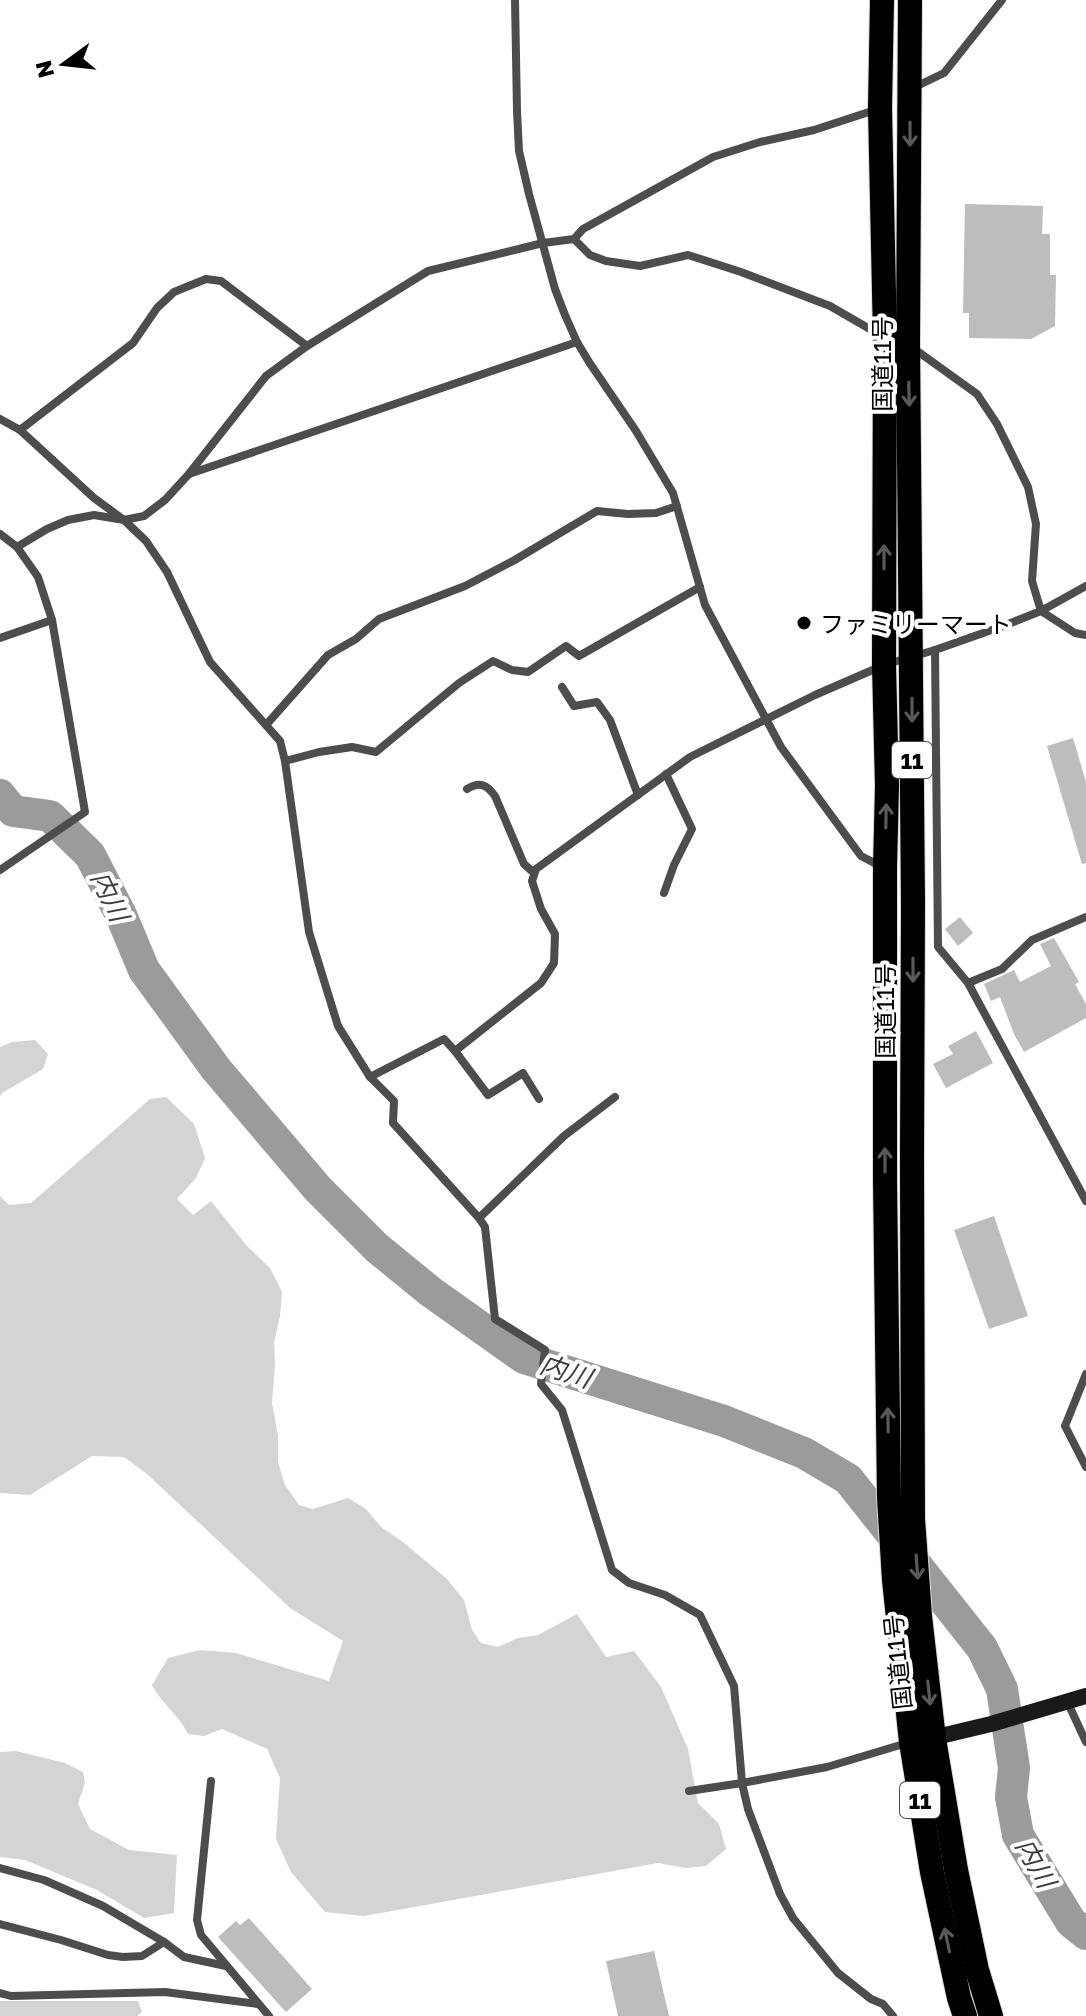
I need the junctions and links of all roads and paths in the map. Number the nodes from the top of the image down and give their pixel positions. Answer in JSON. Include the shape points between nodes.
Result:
{"nodes":[{"id":1,"x":515,"y":0,"type":"edge"},
{"id":2,"x":882,"y":0,"type":"edge"},
{"id":3,"x":910,"y":0,"type":"edge"},
{"id":4,"x":1002,"y":0,"type":"edge"},
{"id":5,"x":910,"y":90,"type":"junction"},
{"id":6,"x":880,"y":108,"type":"junction"},
{"id":7,"x":574,"y":239,"type":"junction"},
{"id":8,"x":543,"y":243,"type":"junction"},
{"id":9,"x":897,"y":341,"type":"junction"},
{"id":10,"x":577,"y":342,"type":"junction"},
{"id":11,"x":307,"y":346,"type":"junction"},
{"id":12,"x":0,"y":419,"type":"edge"},
{"id":13,"x":20,"y":430,"type":"junction"},
{"id":14,"x":188,"y":475,"type":"junction"},
{"id":15,"x":677,"y":506,"type":"junction"},
{"id":16,"x":124,"y":520,"type":"junction"},
{"id":17,"x":0,"y":534,"type":"edge"},
{"id":18,"x":17,"y":547,"type":"junction"},
{"id":19,"x":1086,"y":586,"type":"edge"},
{"id":20,"x":700,"y":587,"type":"junction"},
{"id":21,"x":1041,"y":611,"type":"junction"},
{"id":22,"x":52,"y":620,"type":"junction"},
{"id":23,"x":1086,"y":635,"type":"edge"},
{"id":24,"x":0,"y":638,"type":"edge"},
{"id":25,"x":923,"y":654,"type":"junction"},
{"id":26,"x":884,"y":665,"type":"junction"},
{"id":27,"x":562,"y":687,"type":"dead end"},
{"id":28,"x":766,"y":719,"type":"junction"},
{"id":29,"x":266,"y":725,"type":"junction"},
{"id":30,"x":285,"y":761,"type":"junction"},
{"id":31,"x":666,"y":774,"type":"junction"},
{"id":32,"x":467,"y":789,"type":"dead end"},
{"id":33,"x":638,"y":795,"type":"junction"},
{"id":34,"x":885,"y":868,"type":"junction"},
{"id":35,"x":0,"y":870,"type":"edge"},
{"id":36,"x":534,"y":873,"type":"junction"},
{"id":37,"x":664,"y":893,"type":"dead end"},
{"id":38,"x":1086,"y":917,"type":"edge"},
{"id":39,"x":968,"y":983,"type":"junction"},
{"id":40,"x":455,"y":1051,"type":"junction"},
{"id":41,"x":370,"y":1077,"type":"junction"},
{"id":42,"x":615,"y":1097,"type":"dead end"},
{"id":43,"x":539,"y":1099,"type":"dead end"},
{"id":44,"x":1086,"y":1201,"type":"edge"},
{"id":45,"x":479,"y":1218,"type":"junction"},
{"id":46,"x":1086,"y":1374,"type":"edge"},
{"id":47,"x":1086,"y":1467,"type":"edge"},
{"id":48,"x":1086,"y":1696,"type":"edge"},
{"id":49,"x":1067,"y":1701,"type":"junction"},
{"id":50,"x":922,"y":1740,"type":"junction"},
{"id":51,"x":1086,"y":1742,"type":"edge"},
{"id":52,"x":211,"y":1781,"type":"dead end"},
{"id":53,"x":742,"y":1783,"type":"junction"},
{"id":54,"x":689,"y":1791,"type":"dead end"},
{"id":55,"x":0,"y":1868,"type":"edge"},
{"id":56,"x":0,"y":1924,"type":"edge"},
{"id":57,"x":164,"y":1942,"type":"junction"},
{"id":58,"x":227,"y":1966,"type":"junction"},
{"id":59,"x":0,"y":1993,"type":"edge"},
{"id":60,"x":263,"y":2011,"type":"edge"},
{"id":61,"x":893,"y":2016,"type":"edge"},
{"id":62,"x":965,"y":2016,"type":"edge"},
{"id":63,"x":991,"y":2016,"type":"edge"}],
"edges":[{"from":1,"to":8,"type":"street","via":[[519,151]]},
{"from":2,"to":6,"type":"highway","name":"国道11号","number":"11"},
{"from":3,"to":5,"type":"highway","name":"国道11号","number":"11"},
{"from":4,"to":5,"type":"street","via":[[944,73]]},
{"from":5,"to":9,"type":"highway","name":"国道11号","number":"11","one_way":true},
{"from":6,"to":7,"type":"street","via":[[713,157],[583,229]]},
{"from":6,"to":9,"type":"highway","name":"国道11号","number":"11"},
{"from":7,"to":8,"type":"street"},
{"from":7,"to":9,"type":"street","via":[[590,255],[640,266],[688,255],[830,306]]},
{"from":8,"to":10,"type":"street"},
{"from":8,"to":11,"type":"street","via":[[428,271]]},
{"from":9,"to":21,"type":"street","via":[[977,394],[997,424],[1028,487],[1036,524],[1032,581]]},
{"from":9,"to":25,"type":"highway","name":"国道11号","number":"11","one_way":true},
{"from":26,"to":9,"type":"highway","name":"国道11号","number":"11","one_way":true},
{"from":10,"to":14,"type":"street"},
{"from":10,"to":15,"type":"street","via":[[636,431]]},
{"from":11,"to":13,"type":"street","via":[[221,281],[206,279],[174,292],[133,343]]},
{"from":11,"to":14,"type":"street","via":[[266,376]]},
{"from":12,"to":13,"type":"street"},
{"from":13,"to":16,"type":"street"},
{"from":14,"to":16,"type":"street","via":[[144,516]]},
{"from":15,"to":20,"type":"street"},
{"from":15,"to":29,"type":"street","via":[[656,513],[597,511],[465,586],[379,619],[328,655]]},
{"from":16,"to":18,"type":"street","via":[[94,515],[68,520]]},
{"from":16,"to":29,"type":"street","via":[[167,572],[210,662]]},
{"from":17,"to":18,"type":"street"},
{"from":18,"to":22,"type":"street","via":[[38,577]]},
{"from":19,"to":21,"type":"street"},
{"from":20,"to":28,"type":"street"},
{"from":20,"to":30,"type":"street","via":[[579,656],[566,646],[528,672],[493,661],[376,752],[352,747]]},
{"from":21,"to":23,"type":"street"},
{"from":21,"to":25,"type":"street"},
{"from":22,"to":24,"type":"street"},
{"from":22,"to":35,"type":"street","via":[[85,812]]},
{"from":25,"to":26,"type":"street"},
{"from":25,"to":39,"type":"street","via":[[938,947]]},
{"from":25,"to":50,"type":"highway","name":"国道11号","number":"11","one_way":true,"via":[[913,1519]]},
{"from":26,"to":28,"type":"street"},
{"from":34,"to":26,"type":"highway","name":"国道11号","number":"11","one_way":true},
{"from":27,"to":33,"type":"street","via":[[574,706],[597,702],[610,720]]},
{"from":28,"to":31,"type":"street"},
{"from":28,"to":34,"type":"street","via":[[861,856]]},
{"from":29,"to":30,"type":"street","via":[[280,741]]},
{"from":30,"to":41,"type":"street","via":[[309,932],[338,1026]]},
{"from":31,"to":33,"type":"street"},
{"from":31,"to":37,"type":"street","via":[[692,829]]},
{"from":32,"to":36,"type":"street","via":[[483,784],[490,789],[524,864]]},
{"from":33,"to":36,"type":"street"},
{"from":50,"to":34,"type":"highway","name":"国道11号","number":"11","one_way":true,"via":[[894,1580],[889,1498]]},
{"from":36,"to":40,"type":"street","via":[[541,909],[555,934],[554,963],[541,983]]},
{"from":38,"to":39,"type":"street","via":[[1032,940],[1002,969]]},
{"from":39,"to":44,"type":"street"},
{"from":40,"to":41,"type":"street","via":[[444,1039]]},
{"from":40,"to":43,"type":"street","via":[[488,1095],[523,1073]]},
{"from":41,"to":45,"type":"street","via":[[394,1101],[393,1123]]},
{"from":42,"to":45,"type":"street","via":[[564,1136]]},
{"from":45,"to":53,"type":"street","via":[[485,1227],[495,1319],[545,1350],[541,1384],[562,1410],[612,1570],[700,1615],[734,1686]]},
{"from":46,"to":47,"type":"street","via":[[1065,1426]]},
{"from":48,"to":49,"type":"street"},
{"from":49,"to":50,"type":"street"},
{"from":49,"to":51,"type":"street"},
{"from":50,"to":53,"type":"street","via":[[827,1767]]},
{"from":62,"to":50,"type":"highway","name":"国道11号","number":"11","one_way":true,"via":[[932,1872]]},
{"from":50,"to":63,"type":"highway","name":"国道11号","number":"11"},
{"from":52,"to":58,"type":"street","via":[[197,1920],[201,1935]]},
{"from":53,"to":54,"type":"street"},
{"from":53,"to":61,"type":"street","via":[[766,1860],[793,1918],[838,1973]]},
{"from":55,"to":57,"type":"street","via":[[103,1906]]},
{"from":56,"to":57,"type":"street","via":[[123,1957],[142,1956]]},
{"from":57,"to":58,"type":"street","via":[[184,1957]]},
{"from":58,"to":60,"type":"street"},
{"from":59,"to":60,"type":"street","via":[[165,1992]]}]}
